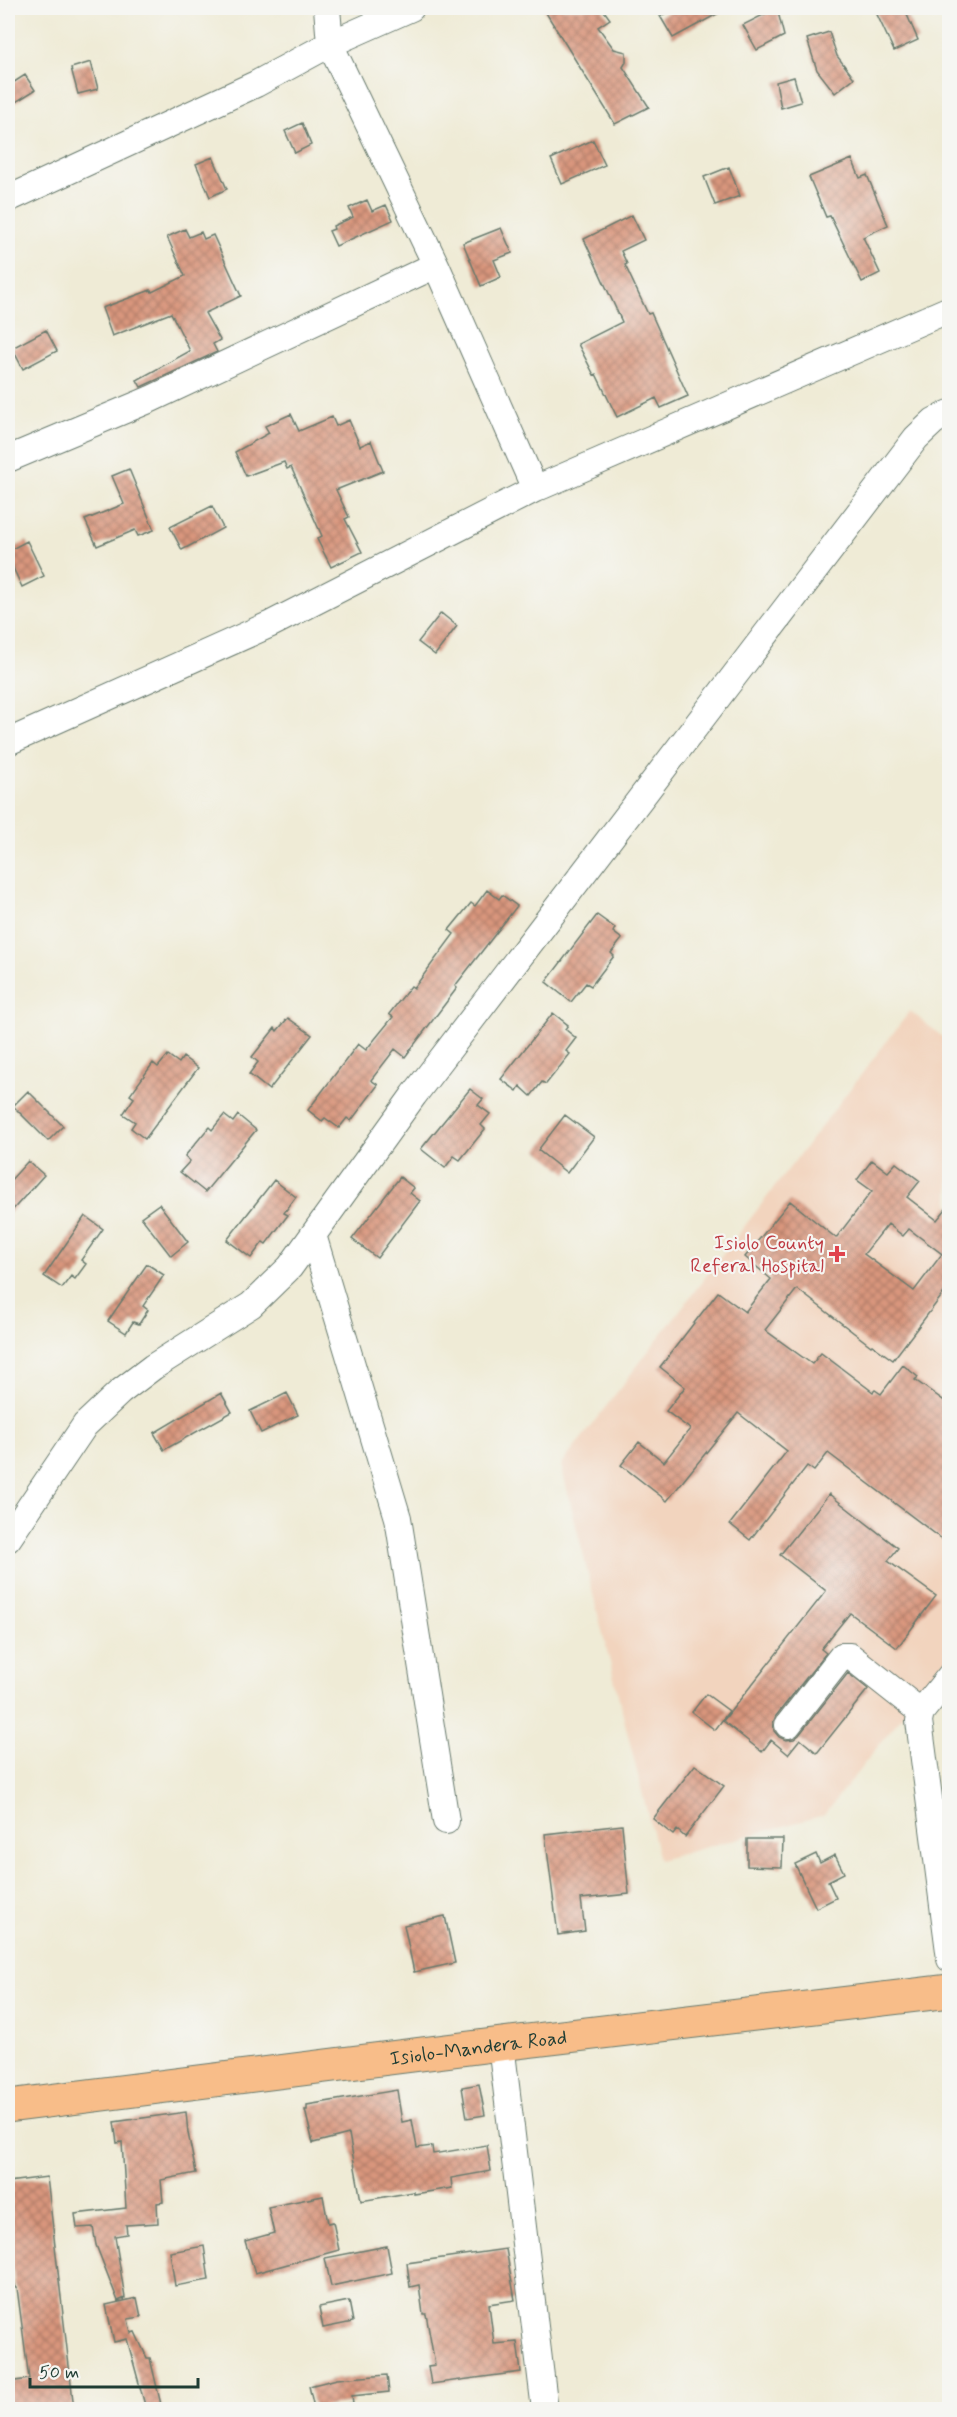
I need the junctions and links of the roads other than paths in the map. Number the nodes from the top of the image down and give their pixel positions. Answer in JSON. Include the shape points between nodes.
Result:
{"nodes":[{"id":1,"x":327,"y":8,"type":"edge"},
{"id":2,"x":411,"y":8,"type":"edge"},
{"id":3,"x":330,"y":44,"type":"junction"},
{"id":4,"x":8,"y":199,"type":"edge"},
{"id":5,"x":436,"y":265,"type":"junction"},
{"id":6,"x":950,"y":309,"type":"edge"},
{"id":7,"x":950,"y":413,"type":"edge"},
{"id":8,"x":8,"y":459,"type":"edge"},
{"id":9,"x":536,"y":489,"type":"junction"},
{"id":10,"x":8,"y":742,"type":"edge"},
{"id":11,"x":313,"y":1235,"type":"junction"},
{"id":12,"x":8,"y":1539,"type":"edge"},
{"id":13,"x":950,"y":1676,"type":"edge"},
{"id":14,"x":921,"y":1712,"type":"junction"},
{"id":15,"x":789,"y":1725,"type":"dead end"},
{"id":16,"x":446,"y":1821,"type":"dead end"},
{"id":17,"x":950,"y":1959,"type":"edge"},
{"id":18,"x":950,"y":1991,"type":"edge"},
{"id":19,"x":501,"y":2044,"type":"junction"},
{"id":20,"x":8,"y":2106,"type":"edge"},
{"id":21,"x":545,"y":2409,"type":"edge"}],
"edges":[{"from":1,"to":3,"type":"street"},
{"from":2,"to":3,"type":"street"},
{"from":3,"to":4,"type":"street","via":[[256,84]]},
{"from":3,"to":5,"type":"street"},
{"from":5,"to":8,"type":"street","via":[[152,399]]},
{"from":5,"to":9,"type":"street"},
{"from":6,"to":9,"type":"street"},
{"from":7,"to":11,"type":"street","via":[[916,438],[414,1095]]},
{"from":9,"to":10,"type":"street","via":[[271,624]]},
{"from":11,"to":12,"type":"street","via":[[290,1267],[251,1305],[153,1367],[85,1425]]},
{"from":11,"to":16,"type":"street","via":[[398,1518]]},
{"from":13,"to":14,"type":"street"},
{"from":14,"to":15,"type":"street","via":[[850,1656],[842,1656]]},
{"from":14,"to":17,"type":"street","via":[[919,1721]]},
{"from":18,"to":19,"type":"highway","name":"Isiolo-Mandera Road"},
{"from":19,"to":20,"type":"highway","name":"Isiolo-Mandera Road"},
{"from":19,"to":21,"type":"street"}]}
